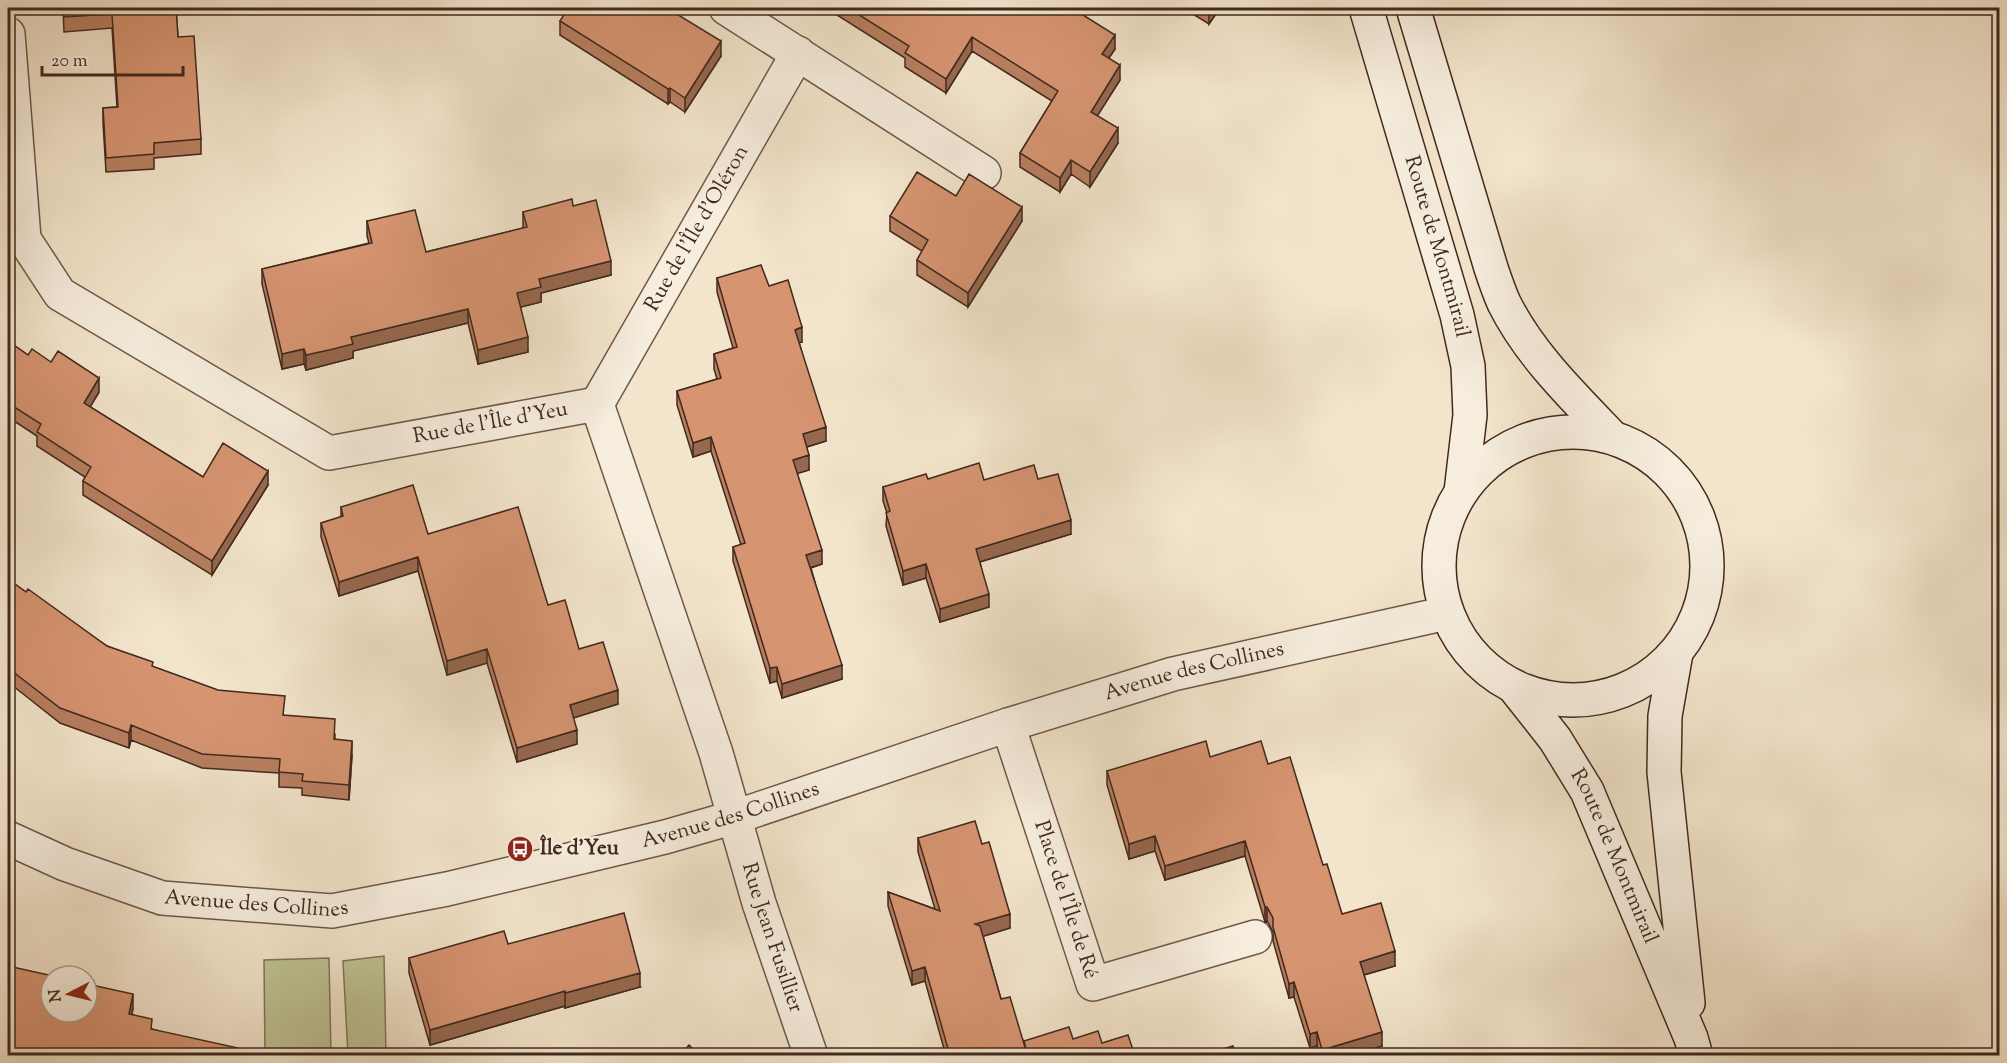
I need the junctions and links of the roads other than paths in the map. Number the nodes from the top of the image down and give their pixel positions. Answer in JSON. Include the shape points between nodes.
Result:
{"nodes":[{"id":1,"x":726,"y":8,"type":"edge"},
{"id":2,"x":1366,"y":8,"type":"edge"},
{"id":3,"x":1413,"y":8,"type":"edge"},
{"id":4,"x":8,"y":34,"type":"edge"},
{"id":5,"x":798,"y":53,"type":"junction"},
{"id":6,"x":984,"y":172,"type":"dead end"},
{"id":7,"x":597,"y":404,"type":"junction"},
{"id":8,"x":1612,"y":437,"type":"junction"},
{"id":9,"x":1461,"y":492,"type":"junction"},
{"id":10,"x":1447,"y":613,"type":"junction"},
{"id":11,"x":1676,"y":653,"type":"junction"},
{"id":12,"x":1514,"y":687,"type":"junction"},
{"id":13,"x":1008,"y":725,"type":"junction"},
{"id":14,"x":735,"y":817,"type":"junction"},
{"id":15,"x":8,"y":838,"type":"edge"},
{"id":16,"x":1255,"y":937,"type":"dead end"},
{"id":17,"x":1694,"y":1047,"type":"edge"},
{"id":18,"x":811,"y":1056,"type":"edge"}],
"edges":[{"from":1,"to":5,"type":"street"},
{"from":2,"to":9,"type":"street","name":"Route de Montmirail","via":[[1457,315],[1468,366],[1470,416]]},
{"from":3,"to":8,"type":"street","via":[[1504,303],[1530,345]]},
{"from":4,"to":7,"type":"street","name":"Rue de l'Île d'Yeu","via":[[24,239],[60,294],[328,453]]},
{"from":5,"to":6,"type":"street"},
{"from":5,"to":7,"type":"street","name":"Rue de l'Île d'Oléron"},
{"from":7,"to":14,"type":"street","name":"Rue de l'Île d'Yeu"},
{"from":8,"to":9,"type":"street","via":[[1569,431],[1526,440],[1490,461]]},
{"from":8,"to":11,"type":"street","via":[[1652,456],[1684,488],[1703,528],[1708,572],[1699,615]]},
{"from":9,"to":10,"type":"street","via":[[1443,530],[1439,572]]},
{"from":10,"to":12,"type":"street","via":[[1463,643],[1486,668]]},
{"from":10,"to":13,"type":"street","name":"Avenue des Collines","via":[[1173,674]]},
{"from":11,"to":12,"type":"street","via":[[1643,682],[1601,698],[1557,700]]},
{"from":11,"to":17,"type":"street","name":"Route de Montmirail","via":[[1665,716],[1664,772]]},
{"from":12,"to":17,"type":"street","name":"Route de Montmirail","via":[[1555,739],[1587,792]]},
{"from":13,"to":14,"type":"street","name":"Avenue des Collines"},
{"from":13,"to":16,"type":"street","name":"Place de l'Île de Ré","via":[[1093,984]]},
{"from":14,"to":15,"type":"street","name":"Avenue des Collines","via":[[447,889],[332,911],[162,898],[65,864]]},
{"from":14,"to":18,"type":"street","name":"Rue Jean Fusillier","via":[[759,903]]}]}
